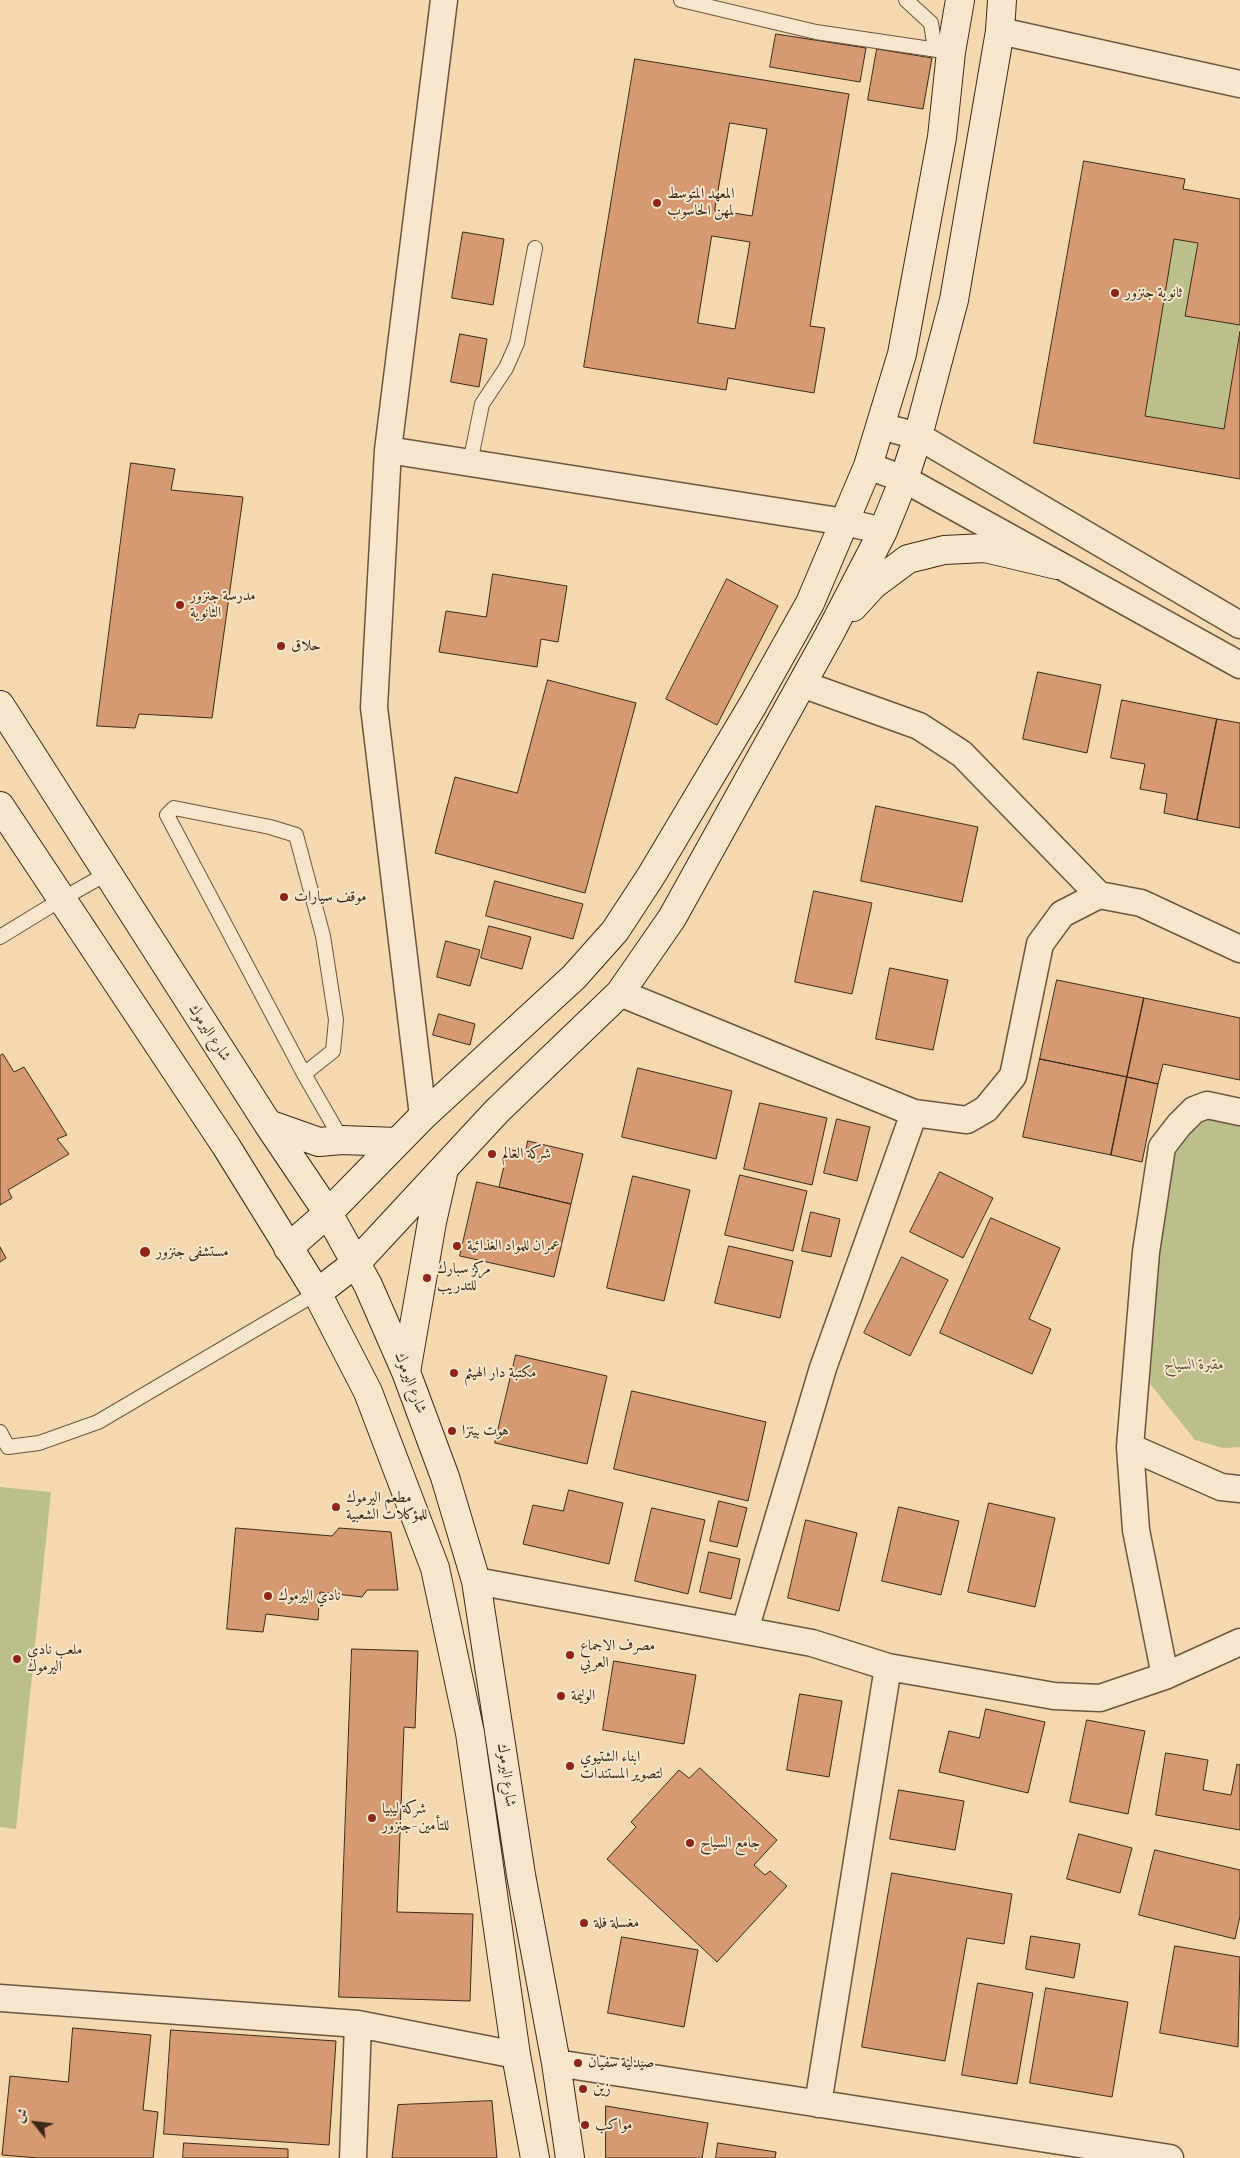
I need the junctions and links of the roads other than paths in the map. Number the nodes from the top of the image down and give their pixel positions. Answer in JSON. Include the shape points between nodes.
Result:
{"nodes":[{"id":1,"x":444,"y":0,"type":"edge"},
{"id":2,"x":681,"y":0,"type":"edge"},
{"id":3,"x":906,"y":0,"type":"edge"},
{"id":4,"x":960,"y":0,"type":"edge"},
{"id":5,"x":1002,"y":0,"type":"edge"},
{"id":6,"x":1000,"y":31,"type":"junction"},
{"id":7,"x":943,"y":51,"type":"junction"},
{"id":8,"x":1240,"y":84,"type":"edge"},
{"id":9,"x":535,"y":248,"type":"dead end"},
{"id":10,"x":880,"y":426,"type":"junction"},
{"id":11,"x":918,"y":436,"type":"junction"},
{"id":12,"x":388,"y":450,"type":"junction"},
{"id":13,"x":470,"y":463,"type":"junction"},
{"id":14,"x":868,"y":466,"type":"junction"},
{"id":15,"x":904,"y":479,"type":"junction"},
{"id":16,"x":845,"y":522,"type":"junction"},
{"id":17,"x":883,"y":531,"type":"junction"},
{"id":18,"x":1057,"y":565,"type":"junction"},
{"id":19,"x":1240,"y":624,"type":"edge"},
{"id":20,"x":829,"y":635,"type":"junction"},
{"id":21,"x":1240,"y":665,"type":"edge"},
{"id":22,"x":802,"y":684,"type":"junction"},
{"id":23,"x":0,"y":705,"type":"edge"},
{"id":24,"x":0,"y":806,"type":"edge"},
{"id":25,"x":108,"y":874,"type":"junction"},
{"id":26,"x":1099,"y":896,"type":"junction"},
{"id":27,"x":62,"y":899,"type":"junction"},
{"id":28,"x":0,"y":937,"type":"edge"},
{"id":29,"x":1240,"y":948,"type":"edge"},
{"id":30,"x":620,"y":993,"type":"junction"},
{"id":31,"x":304,"y":1074,"type":"junction"},
{"id":32,"x":1240,"y":1112,"type":"edge"},
{"id":33,"x":914,"y":1113,"type":"junction"},
{"id":34,"x":423,"y":1116,"type":"junction"},
{"id":35,"x":268,"y":1124,"type":"junction"},
{"id":36,"x":342,"y":1140,"type":"junction"},
{"id":37,"x":397,"y":1142,"type":"junction"},
{"id":38,"x":445,"y":1168,"type":"junction"},
{"id":39,"x":328,"y":1213,"type":"junction"},
{"id":40,"x":288,"y":1248,"type":"junction"},
{"id":41,"x":356,"y":1263,"type":"junction"},
{"id":42,"x":316,"y":1293,"type":"junction"},
{"id":43,"x":406,"y":1372,"type":"junction"},
{"id":44,"x":0,"y":1432,"type":"edge"},
{"id":45,"x":1130,"y":1447,"type":"junction"},
{"id":46,"x":1240,"y":1489,"type":"edge"},
{"id":47,"x":476,"y":1580,"type":"junction"},
{"id":48,"x":745,"y":1630,"type":"junction"},
{"id":49,"x":1240,"y":1642,"type":"edge"},
{"id":50,"x":888,"y":1667,"type":"junction"},
{"id":51,"x":1165,"y":1676,"type":"junction"},
{"id":52,"x":0,"y":1998,"type":"edge"},
{"id":53,"x":358,"y":2024,"type":"junction"},
{"id":54,"x":516,"y":2055,"type":"junction"},
{"id":55,"x":556,"y":2063,"type":"junction"},
{"id":56,"x":818,"y":2104,"type":"junction"},
{"id":57,"x":353,"y":2158,"type":"edge"},
{"id":58,"x":535,"y":2158,"type":"edge"},
{"id":59,"x":570,"y":2158,"type":"edge"},
{"id":60,"x":1170,"y":2158,"type":"edge"}],
"edges":[{"from":1,"to":12,"type":"street"},
{"from":2,"to":7,"type":"lane","via":[[816,32]]},
{"from":3,"to":7,"type":"lane","via":[[931,23]]},
{"from":4,"to":7,"type":"main road"},
{"from":5,"to":6,"type":"main road"},
{"from":6,"to":8,"type":"street"},
{"from":6,"to":11,"type":"main road","via":[[954,300]]},
{"from":7,"to":10,"type":"main road","via":[[942,137],[904,344]]},
{"from":9,"to":13,"type":"lane","via":[[517,343],[506,368],[482,404]]},
{"from":10,"to":11,"type":"street"},
{"from":10,"to":14,"type":"main road"},
{"from":11,"to":15,"type":"main road"},
{"from":11,"to":19,"type":"street"},
{"from":12,"to":13,"type":"street"},
{"from":12,"to":34,"type":"street","via":[[374,707]]},
{"from":13,"to":16,"type":"street"},
{"from":14,"to":15,"type":"street"},
{"from":14,"to":16,"type":"main road"},
{"from":15,"to":17,"type":"main road"},
{"from":15,"to":18,"type":"street"},
{"from":16,"to":17,"type":"street"},
{"from":16,"to":34,"type":"main road","via":[[810,602],[768,678],[615,931],[574,977]]},
{"from":17,"to":20,"type":"main road"},
{"from":18,"to":20,"type":"main road","via":[[985,548],[944,550],[908,559],[873,585]]},
{"from":18,"to":21,"type":"street"},
{"from":20,"to":22,"type":"main road"},
{"from":22,"to":26,"type":"street","via":[[919,726],[962,754]]},
{"from":22,"to":30,"type":"main road","via":[[672,918]]},
{"from":23,"to":25,"type":"main road","name":"شارع اليرموك"},
{"from":24,"to":27,"type":"main road","name":"شارع اليرموك"},
{"from":25,"to":27,"type":"lane"},
{"from":25,"to":35,"type":"main road","name":"شارع اليرموك"},
{"from":26,"to":29,"type":"street","via":[[1141,904]]},
{"from":26,"to":33,"type":"street","via":[[1062,914],[1040,944],[1013,1076],[986,1109],[967,1120]]},
{"from":27,"to":28,"type":"lane"},
{"from":27,"to":40,"type":"main road","name":"شارع اليرموك","via":[[226,1146]]},
{"from":30,"to":33,"type":"street"},
{"from":30,"to":38,"type":"main road","via":[[497,1111]]},
{"from":31,"to":31,"type":"lane","via":[[333,1050],[336,1020],[323,936],[296,835],[174,808],[167,815]]},
{"from":31,"to":36,"type":"lane"},
{"from":32,"to":45,"type":"street","via":[[1207,1105],[1194,1110],[1162,1147],[1146,1252]]},
{"from":33,"to":48,"type":"street","via":[[823,1368]]},
{"from":34,"to":37,"type":"main road"},
{"from":35,"to":36,"type":"main road","via":[[319,1142]]},
{"from":35,"to":39,"type":"main road","name":"شارع اليرموك"},
{"from":36,"to":37,"type":"main road"},
{"from":37,"to":39,"type":"main road"},
{"from":38,"to":41,"type":"main road"},
{"from":38,"to":43,"type":"main road","via":[[432,1222]]},
{"from":39,"to":40,"type":"main road"},
{"from":39,"to":41,"type":"main road","name":"شارع اليرموك"},
{"from":40,"to":42,"type":"main road","name":"شارع اليرموك"},
{"from":41,"to":42,"type":"main road"},
{"from":41,"to":43,"type":"main road","name":"شارع اليرموك"},
{"from":42,"to":44,"type":"lane","via":[[98,1422],[39,1443],[8,1447]]},
{"from":42,"to":54,"type":"main road","name":"شارع اليرموك","via":[[368,1392],[435,1568],[470,1732]]},
{"from":43,"to":47,"type":"main road","name":"شارع اليرموك","via":[[445,1477]]},
{"from":45,"to":46,"type":"street","via":[[1221,1487]]},
{"from":45,"to":51,"type":"street","via":[[1136,1530]]},
{"from":47,"to":48,"type":"street"},
{"from":47,"to":55,"type":"main road","name":"شارع اليرموك","via":[[521,1875]]},
{"from":48,"to":50,"type":"street","via":[[812,1643]]},
{"from":49,"to":51,"type":"street"},
{"from":50,"to":51,"type":"street","via":[[1054,1696],[1100,1698]]},
{"from":50,"to":56,"type":"street"},
{"from":52,"to":53,"type":"street"},
{"from":53,"to":54,"type":"street"},
{"from":53,"to":57,"type":"street"},
{"from":54,"to":58,"type":"main road","name":"شارع اليرموك"},
{"from":55,"to":56,"type":"street"},
{"from":55,"to":59,"type":"main road","name":"شارع اليرموك"},
{"from":56,"to":60,"type":"street"}]}
